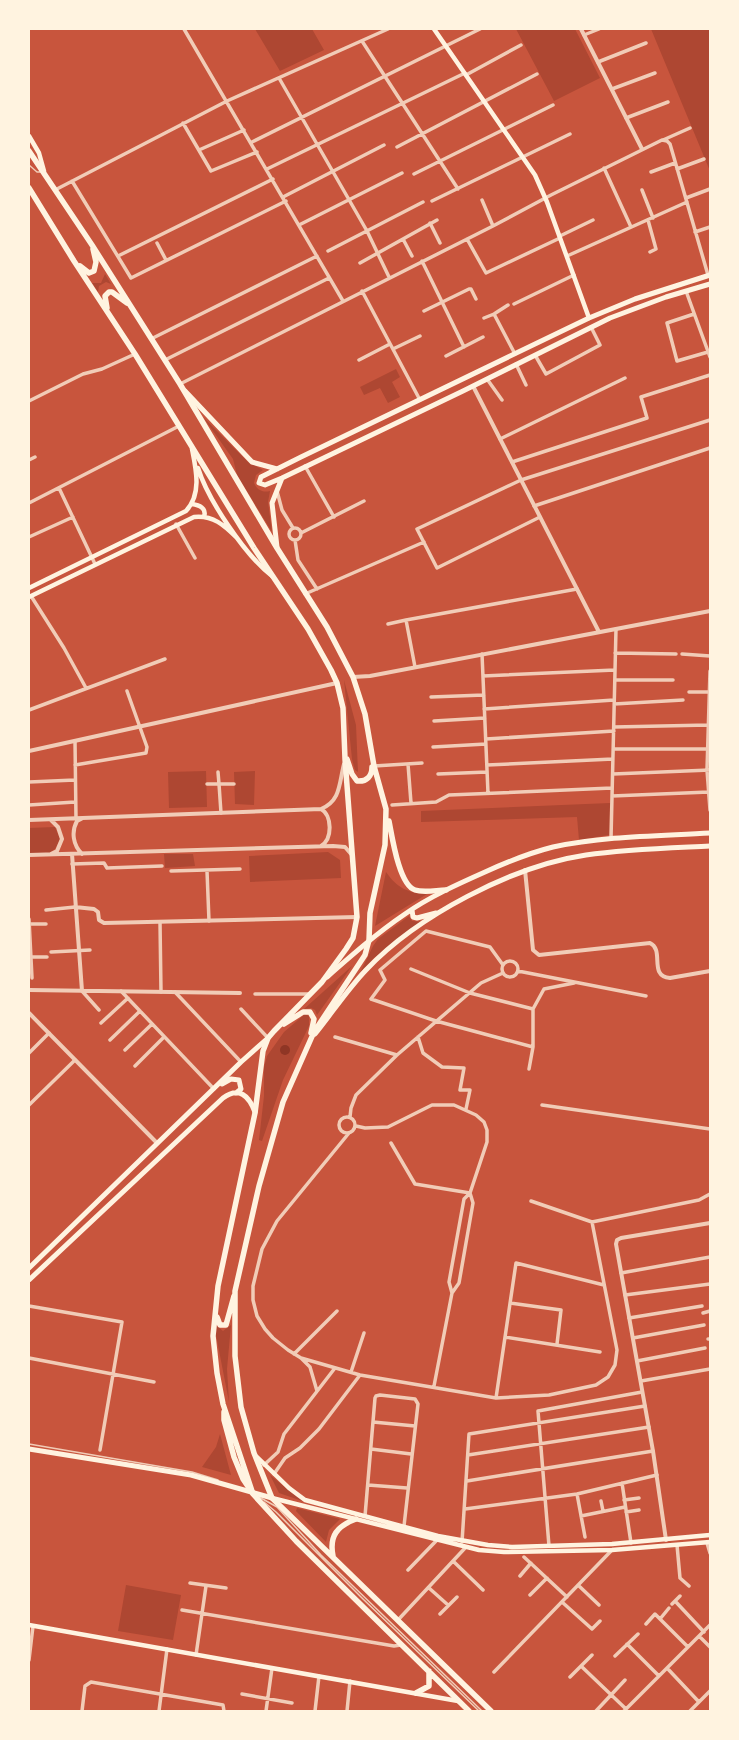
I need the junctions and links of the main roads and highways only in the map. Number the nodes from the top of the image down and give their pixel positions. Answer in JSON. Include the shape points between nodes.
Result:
{"nodes":[{"id":1,"x":434,"y":29,"type":"edge"},
{"id":2,"x":29,"y":136,"type":"edge"},
{"id":3,"x":29,"y":151,"type":"edge"},
{"id":4,"x":44,"y":173,"type":"junction"},
{"id":5,"x":29,"y":188,"type":"edge"},
{"id":6,"x":92,"y":245,"type":"junction"},
{"id":7,"x":74,"y":261,"type":"junction"},
{"id":8,"x":709,"y":275,"type":"edge"},
{"id":9,"x":710,"y":284,"type":"edge"},
{"id":10,"x":131,"y":307,"type":"junction"},
{"id":11,"x":110,"y":317,"type":"junction"},
{"id":12,"x":589,"y":318,"type":"junction"},
{"id":13,"x":180,"y":384,"type":"junction"},
{"id":14,"x":191,"y":445,"type":"junction"},
{"id":15,"x":276,"y":469,"type":"junction"},
{"id":16,"x":282,"y":478,"type":"junction"},
{"id":17,"x":192,"y":504,"type":"junction"},
{"id":18,"x":204,"y":517,"type":"junction"},
{"id":19,"x":237,"y":538,"type":"junction"},
{"id":20,"x":277,"y":548,"type":"junction"},
{"id":21,"x":274,"y":578,"type":"junction"},
{"id":22,"x":29,"y":588,"type":"edge"},
{"id":23,"x":30,"y":596,"type":"edge"},
{"id":24,"x":344,"y":747,"type":"junction"},
{"id":25,"x":371,"y":748,"type":"junction"},
{"id":26,"x":386,"y":809,"type":"junction"},
{"id":27,"x":710,"y":833,"type":"edge"},
{"id":28,"x":710,"y":846,"type":"edge"},
{"id":29,"x":446,"y":890,"type":"junction"},
{"id":30,"x":412,"y":910,"type":"junction"},
{"id":31,"x":442,"y":911,"type":"junction"},
{"id":32,"x":369,"y":940,"type":"junction"},
{"id":33,"x":322,"y":982,"type":"junction"},
{"id":34,"x":274,"y":1031,"type":"junction"},
{"id":35,"x":268,"y":1038,"type":"junction"},
{"id":36,"x":310,"y":1042,"type":"junction"},
{"id":37,"x":236,"y":1093,"type":"junction"},
{"id":38,"x":210,"y":1094,"type":"junction"},
{"id":39,"x":255,"y":1113,"type":"junction"},
{"id":40,"x":29,"y":1268,"type":"edge"},
{"id":41,"x":29,"y":1280,"type":"edge"},
{"id":42,"x":235,"y":1291,"type":"junction"},
{"id":43,"x":216,"y":1310,"type":"junction"},
{"id":44,"x":29,"y":1449,"type":"edge"},
{"id":45,"x":256,"y":1456,"type":"junction"},
{"id":46,"x":253,"y":1494,"type":"junction"},
{"id":47,"x":272,"y":1498,"type":"junction"},
{"id":48,"x":356,"y":1519,"type":"junction"},
{"id":49,"x":404,"y":1526,"type":"junction"},
{"id":50,"x":403,"y":1531,"type":"junction"},
{"id":51,"x":708,"y":1536,"type":"edge"},
{"id":52,"x":438,"y":1538,"type":"junction"},
{"id":53,"x":677,"y":1539,"type":"junction"},
{"id":54,"x":666,"y":1540,"type":"junction"},
{"id":55,"x":708,"y":1542,"type":"edge"},
{"id":56,"x":631,"y":1543,"type":"junction"},
{"id":57,"x":612,"y":1544,"type":"junction"},
{"id":58,"x":677,"y":1545,"type":"junction"},
{"id":59,"x":666,"y":1546,"type":"junction"},
{"id":60,"x":550,"y":1549,"type":"junction"},
{"id":61,"x":632,"y":1549,"type":"junction"},
{"id":62,"x":612,"y":1550,"type":"junction"},
{"id":63,"x":333,"y":1556,"type":"junction"},
{"id":64,"x":31,"y":1625,"type":"edge"},
{"id":65,"x":429,"y":1671,"type":"junction"},
{"id":66,"x":416,"y":1693,"type":"junction"},
{"id":67,"x":458,"y":1701,"type":"junction"},
{"id":68,"x":469,"y":1711,"type":"edge"},
{"id":69,"x":491,"y":1711,"type":"edge"}],
"edges":[{"from":1,"to":12,"type":"main road","via":[[535,175],[546,198]]},
{"from":2,"to":4,"type":"main road","via":[[39,153]]},
{"from":3,"to":4,"type":"highway"},
{"from":4,"to":6,"type":"highway"},
{"from":5,"to":7,"type":"highway"},
{"from":6,"to":7,"type":"highway","via":[[96,262],[94,271],[89,273]]},
{"from":6,"to":10,"type":"highway"},
{"from":7,"to":11,"type":"highway"},
{"from":8,"to":12,"type":"main road","via":[[635,299]]},
{"from":9,"to":16,"type":"main road","via":[[641,306],[591,327]]},
{"from":10,"to":11,"type":"highway","via":[[109,292],[104,300]]},
{"from":10,"to":13,"type":"highway"},
{"from":11,"to":14,"type":"highway"},
{"from":12,"to":15,"type":"main road"},
{"from":13,"to":15,"type":"main road","via":[[252,462]]},
{"from":13,"to":20,"type":"highway"},
{"from":14,"to":17,"type":"main road","via":[[197,475],[196,494]]},
{"from":14,"to":19,"type":"main road","via":[[205,486]]},
{"from":14,"to":21,"type":"highway"},
{"from":15,"to":16,"type":"main road","via":[[261,477],[260,484],[265,486]]},
{"from":16,"to":20,"type":"main road","via":[[272,503]]},
{"from":17,"to":18,"type":"main road","via":[[203,508]]},
{"from":17,"to":22,"type":"main road","via":[[186,511]]},
{"from":18,"to":19,"type":"main road","via":[[220,521]]},
{"from":18,"to":23,"type":"main road","via":[[194,517],[176,524]]},
{"from":19,"to":21,"type":"main road","via":[[260,567]]},
{"from":20,"to":25,"type":"highway","via":[[327,627],[353,677],[365,714]]},
{"from":21,"to":24,"type":"highway","via":[[323,653],[337,683],[343,708]]},
{"from":24,"to":25,"type":"highway","via":[[352,774],[361,782],[371,774]]},
{"from":24,"to":33,"type":"highway","via":[[357,917],[350,943]]},
{"from":25,"to":26,"type":"highway"},
{"from":26,"to":29,"type":"highway","via":[[401,870],[408,885],[420,891]]},
{"from":26,"to":32,"type":"highway","via":[[385,845],[370,913]]},
{"from":27,"to":29,"type":"main road","via":[[611,839],[553,847],[519,857]]},
{"from":28,"to":31,"type":"main road","via":[[586,855],[525,870]]},
{"from":29,"to":30,"type":"main road"},
{"from":30,"to":31,"type":"main road","via":[[416,918]]},
{"from":30,"to":32,"type":"main road"},
{"from":31,"to":36,"type":"main road","via":[[366,971]]},
{"from":32,"to":33,"type":"main road"},
{"from":32,"to":36,"type":"highway","via":[[365,955]]},
{"from":33,"to":34,"type":"highway"},
{"from":34,"to":35,"type":"highway"},
{"from":34,"to":36,"type":"highway","via":[[303,1012],[310,1012],[314,1019]]},
{"from":35,"to":38,"type":"main road"},
{"from":35,"to":39,"type":"highway","via":[[261,1063]]},
{"from":36,"to":42,"type":"highway","via":[[291,1080],[277,1119]]},
{"from":37,"to":38,"type":"main road","via":[[241,1089],[241,1083],[234,1079],[226,1081]]},
{"from":37,"to":39,"type":"main road","via":[[248,1097]]},
{"from":37,"to":41,"type":"main road","via":[[227,1095],[199,1119]]},
{"from":38,"to":40,"type":"main road"},
{"from":39,"to":43,"type":"highway","via":[[218,1286]]},
{"from":42,"to":43,"type":"highway","via":[[226,1325],[218,1322]]},
{"from":42,"to":45,"type":"highway","via":[[235,1356],[240,1407]]},
{"from":43,"to":46,"type":"highway","via":[[213,1336],[217,1373],[224,1404]]},
{"from":44,"to":46,"type":"main road","via":[[191,1475]]},
{"from":45,"to":47,"type":"highway"},
{"from":45,"to":49,"type":"main road","via":[[305,1500]]},
{"from":46,"to":47,"type":"main road"},
{"from":46,"to":65,"type":"highway","via":[[296,1541]]},
{"from":47,"to":48,"type":"main road"},
{"from":47,"to":63,"type":"highway"},
{"from":48,"to":50,"type":"main road"},
{"from":48,"to":63,"type":"highway","via":[[346,1522],[335,1533],[331,1545]]},
{"from":49,"to":50,"type":"main road"},
{"from":49,"to":52,"type":"main road"},
{"from":50,"to":52,"type":"main road"},
{"from":51,"to":53,"type":"main road"},
{"from":51,"to":55,"type":"main road"},
{"from":52,"to":60,"type":"main road","via":[[464,1544]]},
{"from":53,"to":54,"type":"main road"},
{"from":53,"to":58,"type":"main road"},
{"from":54,"to":56,"type":"main road"},
{"from":54,"to":59,"type":"main road"},
{"from":55,"to":58,"type":"main road"},
{"from":56,"to":57,"type":"main road"},
{"from":56,"to":61,"type":"main road"},
{"from":57,"to":60,"type":"main road"},
{"from":57,"to":62,"type":"main road"},
{"from":58,"to":59,"type":"main road"},
{"from":59,"to":61,"type":"main road"},
{"from":60,"to":62,"type":"main road"},
{"from":61,"to":62,"type":"main road"},
{"from":63,"to":69,"type":"highway"},
{"from":64,"to":66,"type":"main road"},
{"from":65,"to":66,"type":"highway","via":[[429,1686]]},
{"from":65,"to":67,"type":"highway"},
{"from":66,"to":67,"type":"main road"},
{"from":67,"to":68,"type":"highway"}]}
